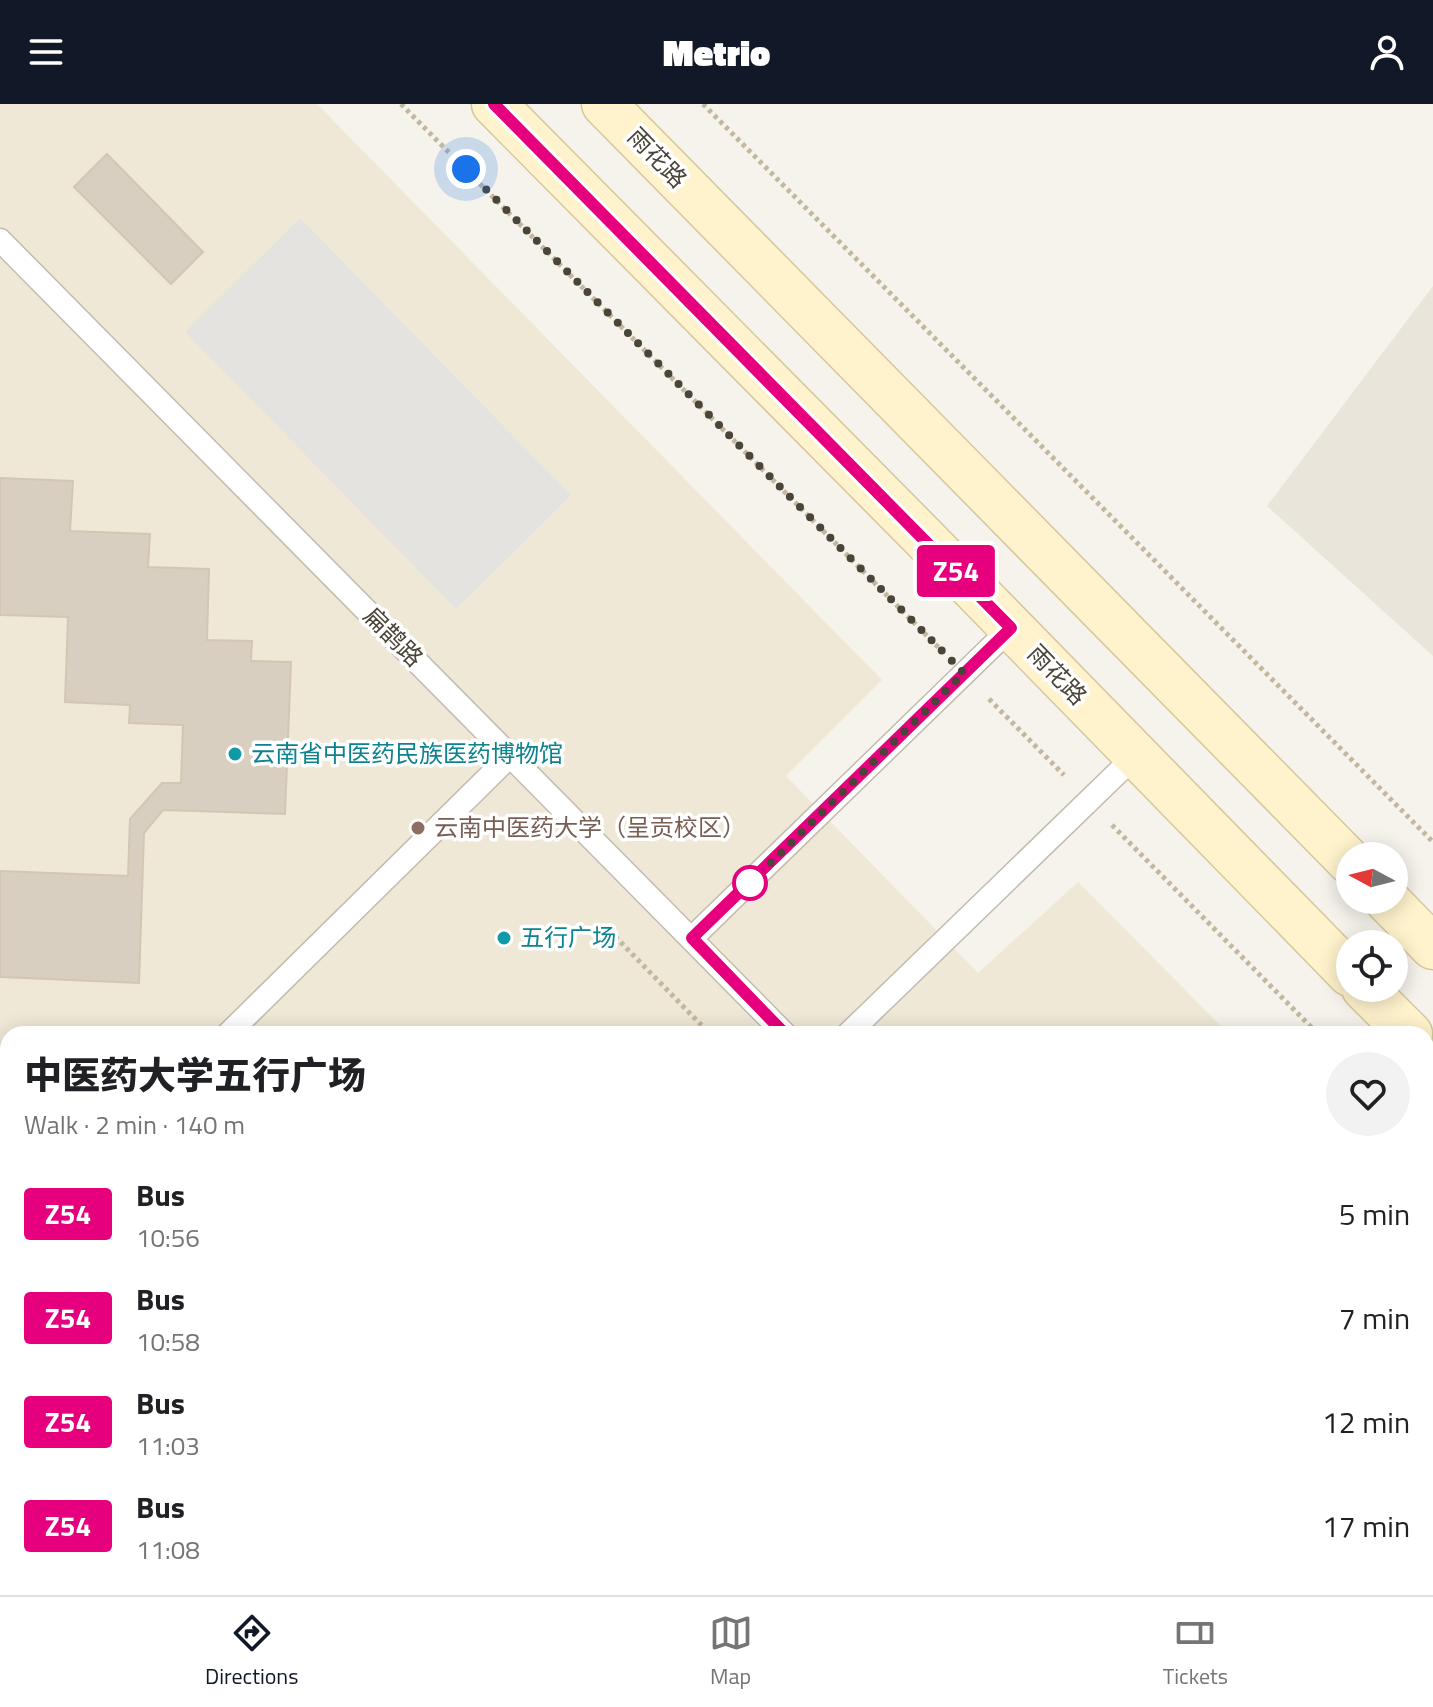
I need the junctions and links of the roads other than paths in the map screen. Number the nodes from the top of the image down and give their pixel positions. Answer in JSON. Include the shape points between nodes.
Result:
{"nodes":[{"id":1,"x":494,"y":104,"type":"edge"},
{"id":2,"x":604,"y":104,"type":"edge"},
{"id":3,"x":0,"y":240,"type":"edge"},
{"id":4,"x":1011,"y":628,"type":"junction"},
{"id":5,"x":511,"y":755,"type":"junction"},
{"id":6,"x":1135,"y":756,"type":"junction"},
{"id":7,"x":1336,"y":848,"type":"edge"},
{"id":8,"x":1401,"y":914,"type":"edge"},
{"id":9,"x":692,"y":938,"type":"junction"},
{"id":10,"x":1433,"y":947,"type":"edge"},
{"id":11,"x":1336,"y":960,"type":"edge"},
{"id":12,"x":1378,"y":1002,"type":"edge"},
{"id":13,"x":236,"y":1026,"type":"edge"},
{"id":14,"x":777,"y":1026,"type":"edge"},
{"id":15,"x":856,"y":1026,"type":"edge"},
{"id":16,"x":1402,"y":1026,"type":"edge"}],
"edges":[{"from":1,"to":4,"type":"street","name":"雨花路"},
{"from":2,"to":7,"type":"street","name":"雨花路"},
{"from":3,"to":5,"type":"lane","name":"扁鹊路"},
{"from":4,"to":6,"type":"street","name":"雨花路"},
{"from":4,"to":9,"type":"lane"},
{"from":5,"to":9,"type":"lane","name":"扁鹊路"},
{"from":5,"to":13,"type":"lane"},
{"from":6,"to":11,"type":"street","name":"雨花路"},
{"from":6,"to":15,"type":"lane"},
{"from":8,"to":10,"type":"street"},
{"from":9,"to":14,"type":"lane","name":"扁鹊路"},
{"from":12,"to":16,"type":"street"}]}
